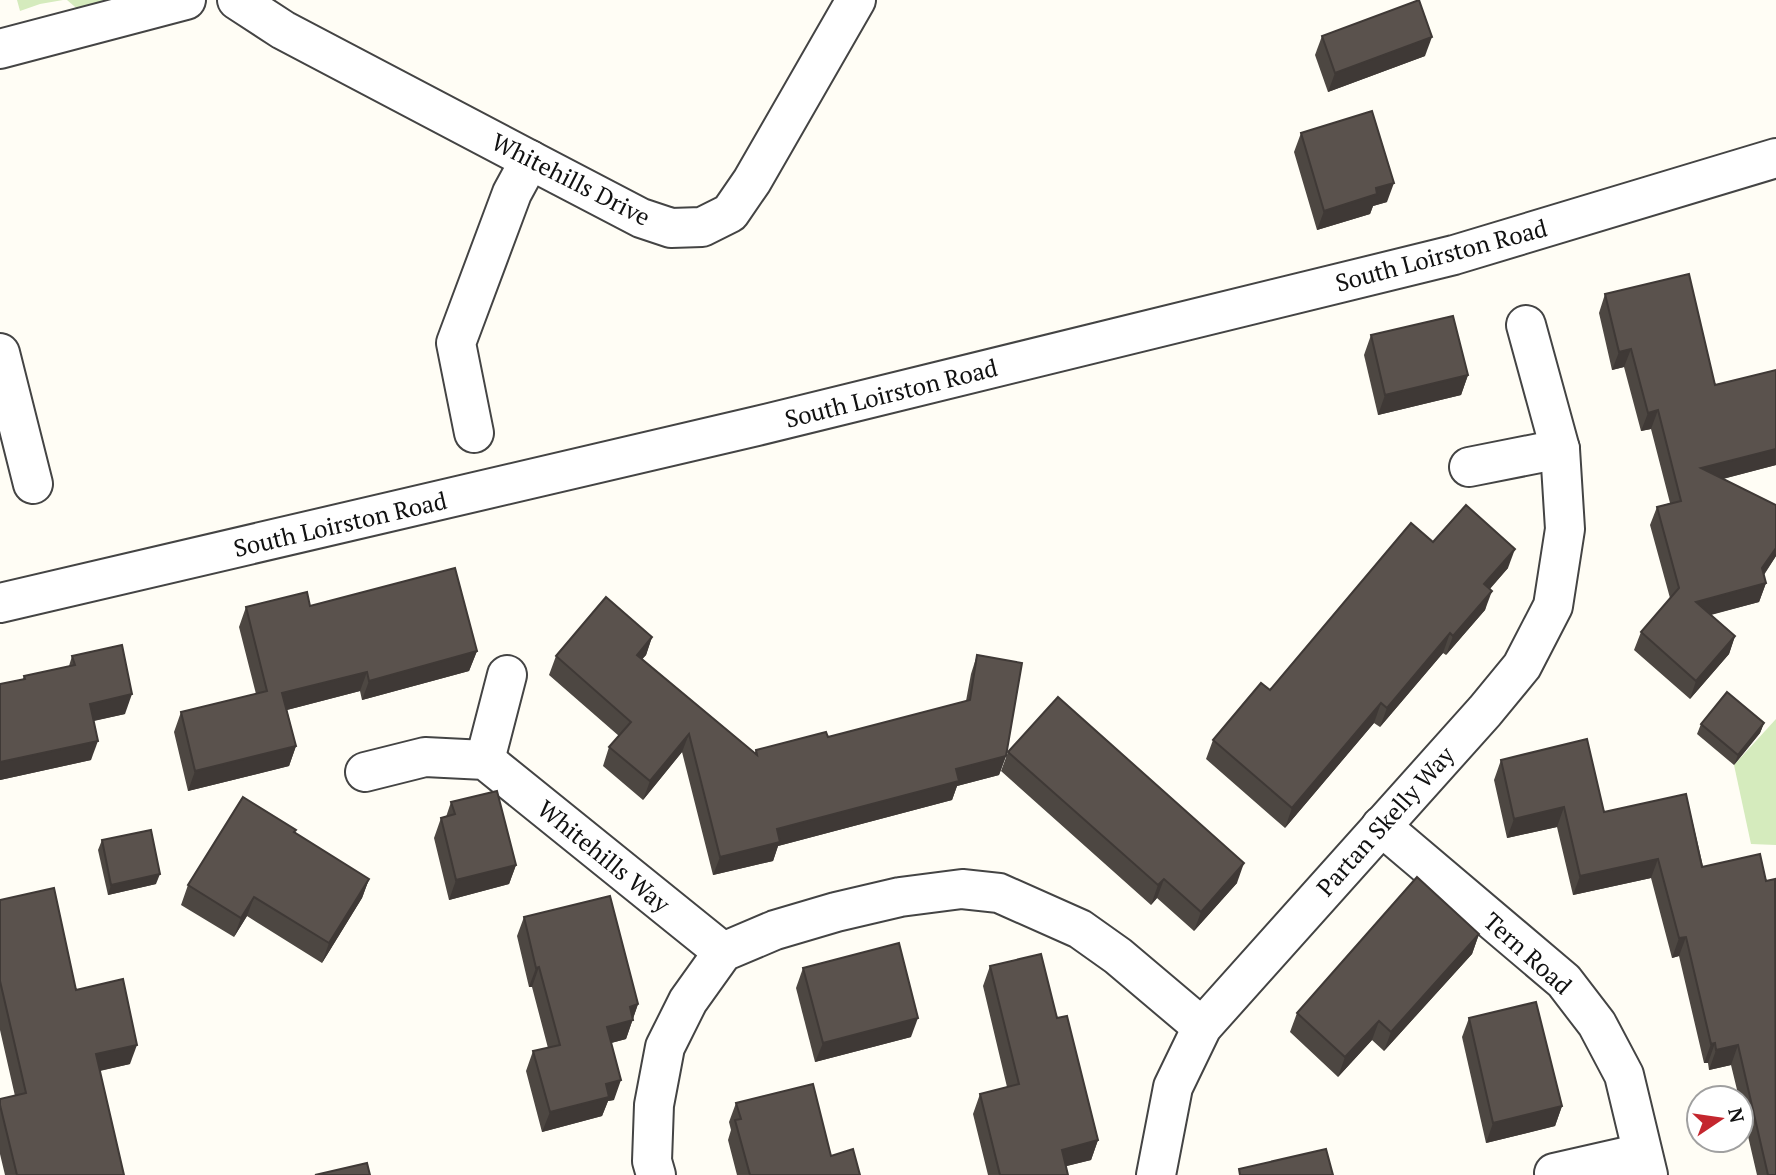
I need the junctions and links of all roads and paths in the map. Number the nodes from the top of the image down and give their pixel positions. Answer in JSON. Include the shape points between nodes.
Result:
{"nodes":[{"id":1,"x":186,"y":0,"type":"edge"},
{"id":2,"x":237,"y":0,"type":"edge"},
{"id":3,"x":856,"y":0,"type":"edge"},
{"id":4,"x":0,"y":50,"type":"edge"},
{"id":5,"x":1776,"y":158,"type":"edge"},
{"id":6,"x":530,"y":160,"type":"junction"},
{"id":7,"x":1526,"y":325,"type":"dead end"},
{"id":8,"x":0,"y":353,"type":"edge"},
{"id":9,"x":474,"y":433,"type":"dead end"},
{"id":10,"x":1560,"y":449,"type":"junction"},
{"id":11,"x":1469,"y":467,"type":"dead end"},
{"id":12,"x":33,"y":484,"type":"dead end"},
{"id":13,"x":0,"y":603,"type":"edge"},
{"id":14,"x":507,"y":675,"type":"dead end"},
{"id":15,"x":485,"y":760,"type":"junction"},
{"id":16,"x":365,"y":772,"type":"dead end"},
{"id":17,"x":1381,"y":825,"type":"junction"},
{"id":18,"x":723,"y":952,"type":"junction"},
{"id":19,"x":1202,"y":1027,"type":"junction"},
{"id":20,"x":1645,"y":1164,"type":"edge"},
{"id":21,"x":1554,"y":1173,"type":"dead end"},
{"id":22,"x":656,"y":1175,"type":"edge"},
{"id":23,"x":1156,"y":1175,"type":"edge"}],
"edges":[{"from":1,"to":4,"type":"street"},
{"from":2,"to":6,"type":"street","name":"Whitehills Drive","via":[[283,30]]},
{"from":3,"to":6,"type":"street","name":"Whitehills Drive","via":[[752,181],[730,213],[702,227],[671,228],[641,218]]},
{"from":5,"to":13,"type":"street","name":"South Loirston Road","via":[[1454,255],[757,426]]},
{"from":6,"to":9,"type":"street","via":[[512,193],[456,343]]},
{"from":7,"to":10,"type":"street","name":"Partan Skelly Way"},
{"from":8,"to":12,"type":"street"},
{"from":10,"to":11,"type":"street"},
{"from":10,"to":17,"type":"street","name":"Partan Skelly Way","via":[[1565,529],[1553,606],[1522,666]]},
{"from":14,"to":15,"type":"street"},
{"from":15,"to":16,"type":"street","via":[[425,757]]},
{"from":15,"to":18,"type":"street","name":"Whitehills Way"},
{"from":17,"to":19,"type":"street","name":"Partan Skelly Way"},
{"from":17,"to":20,"type":"street","name":"Tern Road","via":[[1564,981],[1597,1024],[1624,1075]]},
{"from":18,"to":19,"type":"street","via":[[775,930],[900,897],[962,889],[999,893],[1080,929]]},
{"from":18,"to":22,"type":"street","via":[[688,1000],[665,1047],[654,1105],[652,1161]]},
{"from":19,"to":23,"type":"street","name":"Partan Skelly Way","via":[[1173,1087]]},
{"from":20,"to":21,"type":"street","name":"Tern Road"}]}
